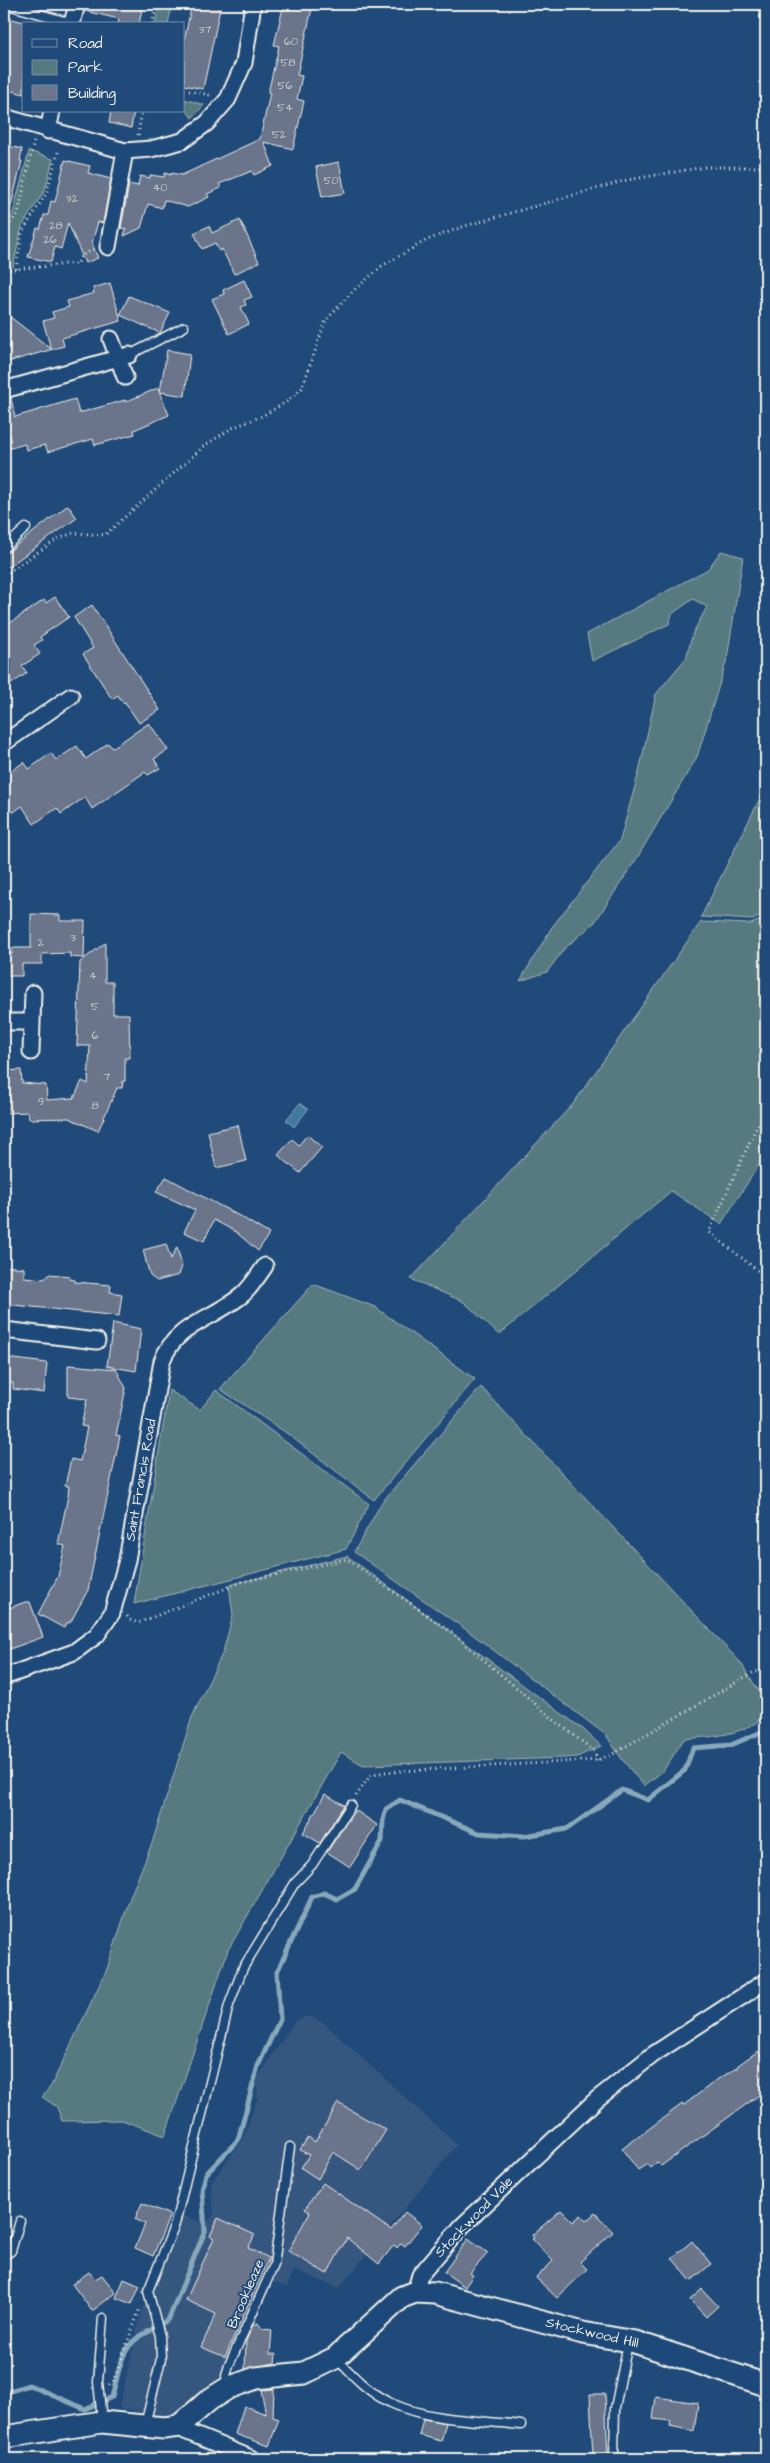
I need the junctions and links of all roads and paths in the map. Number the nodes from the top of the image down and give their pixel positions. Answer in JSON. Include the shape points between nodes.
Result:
{"nodes":[{"id":1,"x":4,"y":4,"type":"edge"},
{"id":2,"x":77,"y":4,"type":"edge"},
{"id":3,"x":157,"y":4,"type":"edge"},
{"id":4,"x":253,"y":4,"type":"edge"},
{"id":5,"x":68,"y":22,"type":"edge"},
{"id":6,"x":72,"y":22,"type":"edge"},
{"id":7,"x":152,"y":22,"type":"edge"},
{"id":8,"x":185,"y":90,"type":"edge"},
{"id":9,"x":228,"y":99,"type":"junction"},
{"id":10,"x":52,"y":112,"type":"edge"},
{"id":11,"x":142,"y":112,"type":"edge"},
{"id":12,"x":4,"y":117,"type":"edge"},
{"id":13,"x":49,"y":131,"type":"junction"},
{"id":14,"x":130,"y":150,"type":"junction"},
{"id":15,"x":766,"y":165,"type":"edge"},
{"id":16,"x":4,"y":231,"type":"edge"},
{"id":17,"x":108,"y":247,"type":"joint"},
{"id":18,"x":16,"y":269,"type":"junction"},
{"id":19,"x":4,"y":270,"type":"edge"},
{"id":20,"x":184,"y":327,"type":"dead end"},
{"id":21,"x":110,"y":339,"type":"dead end"},
{"id":22,"x":123,"y":357,"type":"junction"},
{"id":23,"x":125,"y":377,"type":"dead end"},
{"id":24,"x":4,"y":390,"type":"edge"},
{"id":25,"x":26,"y":528,"type":"dead end"},
{"id":26,"x":4,"y":548,"type":"edge"},
{"id":27,"x":4,"y":575,"type":"edge"},
{"id":28,"x":71,"y":696,"type":"dead end"},
{"id":29,"x":4,"y":743,"type":"edge"},
{"id":30,"x":33,"y":992,"type":"dead end"},
{"id":31,"x":4,"y":1022,"type":"edge"},
{"id":32,"x":31,"y":1022,"type":"junction"},
{"id":33,"x":31,"y":1052,"type":"dead end"},
{"id":34,"x":766,"y":1111,"type":"edge"},
{"id":35,"x":266,"y":1266,"type":"dead end"},
{"id":36,"x":766,"y":1277,"type":"edge"},
{"id":37,"x":4,"y":1330,"type":"edge"},
{"id":38,"x":98,"y":1341,"type":"dead end"},
{"id":39,"x":112,"y":1613,"type":"junction"},
{"id":40,"x":766,"y":1671,"type":"edge"},
{"id":41,"x":4,"y":1677,"type":"edge"},
{"id":42,"x":598,"y":1760,"type":"junction"},
{"id":43,"x":351,"y":1805,"type":"joint"},
{"id":44,"x":766,"y":1981,"type":"edge"},
{"id":45,"x":290,"y":2147,"type":"dead end"},
{"id":46,"x":20,"y":2221,"type":"dead end"},
{"id":47,"x":4,"y":2256,"type":"edge"},
{"id":48,"x":148,"y":2291,"type":"junction"},
{"id":49,"x":415,"y":2292,"type":"junction"},
{"id":50,"x":103,"y":2318,"type":"dead end"},
{"id":51,"x":629,"y":2341,"type":"junction"},
{"id":52,"x":335,"y":2358,"type":"junction"},
{"id":53,"x":766,"y":2385,"type":"edge"},
{"id":54,"x":228,"y":2388,"type":"junction"},
{"id":55,"x":100,"y":2390,"type":"junction"},
{"id":56,"x":102,"y":2416,"type":"junction"},
{"id":57,"x":521,"y":2425,"type":"dead end"},
{"id":58,"x":179,"y":2426,"type":"junction"},
{"id":59,"x":145,"y":2427,"type":"junction"},
{"id":60,"x":4,"y":2437,"type":"edge"},
{"id":61,"x":253,"y":2459,"type":"edge"},
{"id":62,"x":614,"y":2459,"type":"edge"}],
"edges":[{"from":1,"to":5,"type":"lane"},
{"from":2,"to":6,"type":"street"},
{"from":3,"to":7,"type":"path"},
{"from":4,"to":9,"type":"street","via":[[244,63]]},
{"from":8,"to":9,"type":"path"},
{"from":9,"to":14,"type":"street","via":[[207,123],[182,141],[151,149]]},
{"from":10,"to":13,"type":"street"},
{"from":11,"to":14,"type":"path"},
{"from":12,"to":13,"type":"street"},
{"from":13,"to":14,"type":"street"},
{"from":13,"to":16,"type":"path","via":[[18,214]]},
{"from":13,"to":18,"type":"path","via":[[46,194],[22,232]]},
{"from":14,"to":17,"type":"street"},
{"from":15,"to":27,"type":"path","via":[[705,168],[627,180],[427,240],[382,266],[326,320],[302,388],[288,401],[232,428],[204,446],[105,535],[74,533],[56,540]]},
{"from":17,"to":18,"type":"path","via":[[94,249],[81,256],[78,263]]},
{"from":18,"to":19,"type":"path"},
{"from":20,"to":22,"type":"lane"},
{"from":21,"to":22,"type":"street"},
{"from":22,"to":23,"type":"street"},
{"from":22,"to":24,"type":"street"},
{"from":25,"to":26,"type":"lane"},
{"from":28,"to":29,"type":"street"},
{"from":30,"to":32,"type":"street"},
{"from":31,"to":32,"type":"street"},
{"from":32,"to":33,"type":"street"},
{"from":34,"to":36,"type":"path","via":[[754,1130],[710,1232]]},
{"from":35,"to":39,"type":"street","name":"Saint Francis Road","via":[[243,1295],[179,1333],[168,1347],[162,1362],[127,1560]]},
{"from":37,"to":38,"type":"street"},
{"from":39,"to":41,"type":"street","name":"Saint Francis Road","via":[[97,1635],[74,1652]]},
{"from":39,"to":42,"type":"path","via":[[126,1613],[130,1620],[138,1623],[242,1582],[346,1559],[451,1632],[594,1751]]},
{"from":40,"to":42,"type":"path","via":[[754,1672]]},
{"from":42,"to":43,"type":"path","via":[[384,1772],[370,1776]]},
{"from":43,"to":48,"type":"lane","via":[[312,1865],[295,1883],[243,1968],[229,2005],[175,2224]]},
{"from":44,"to":49,"type":"street","name":"Stockwood Vale","via":[[654,2054],[590,2105],[462,2226],[420,2275]]},
{"from":45,"to":54,"type":"lane","name":"Brookleaze","via":[[274,2265],[229,2365],[226,2376]]},
{"from":46,"to":47,"type":"lane","via":[[10,2251]]},
{"from":48,"to":55,"type":"path","via":[[113,2382]]},
{"from":48,"to":59,"type":"lane","via":[[160,2336],[161,2359]]},
{"from":49,"to":51,"type":"street","name":"Stockwood Hill","via":[[435,2293]]},
{"from":49,"to":52,"type":"street","via":[[397,2301]]},
{"from":50,"to":55,"type":"lane"},
{"from":51,"to":53,"type":"street","name":"Stockwood Hill"},
{"from":51,"to":62,"type":"lane","via":[[615,2408]]},
{"from":52,"to":54,"type":"street","via":[[304,2372],[256,2378]]},
{"from":52,"to":57,"type":"lane","via":[[368,2389],[392,2404],[422,2414]]},
{"from":54,"to":58,"type":"street"},
{"from":55,"to":56,"type":"lane"},
{"from":56,"to":59,"type":"street"},
{"from":56,"to":60,"type":"street"},
{"from":58,"to":59,"type":"street"},
{"from":58,"to":61,"type":"street"}]}
